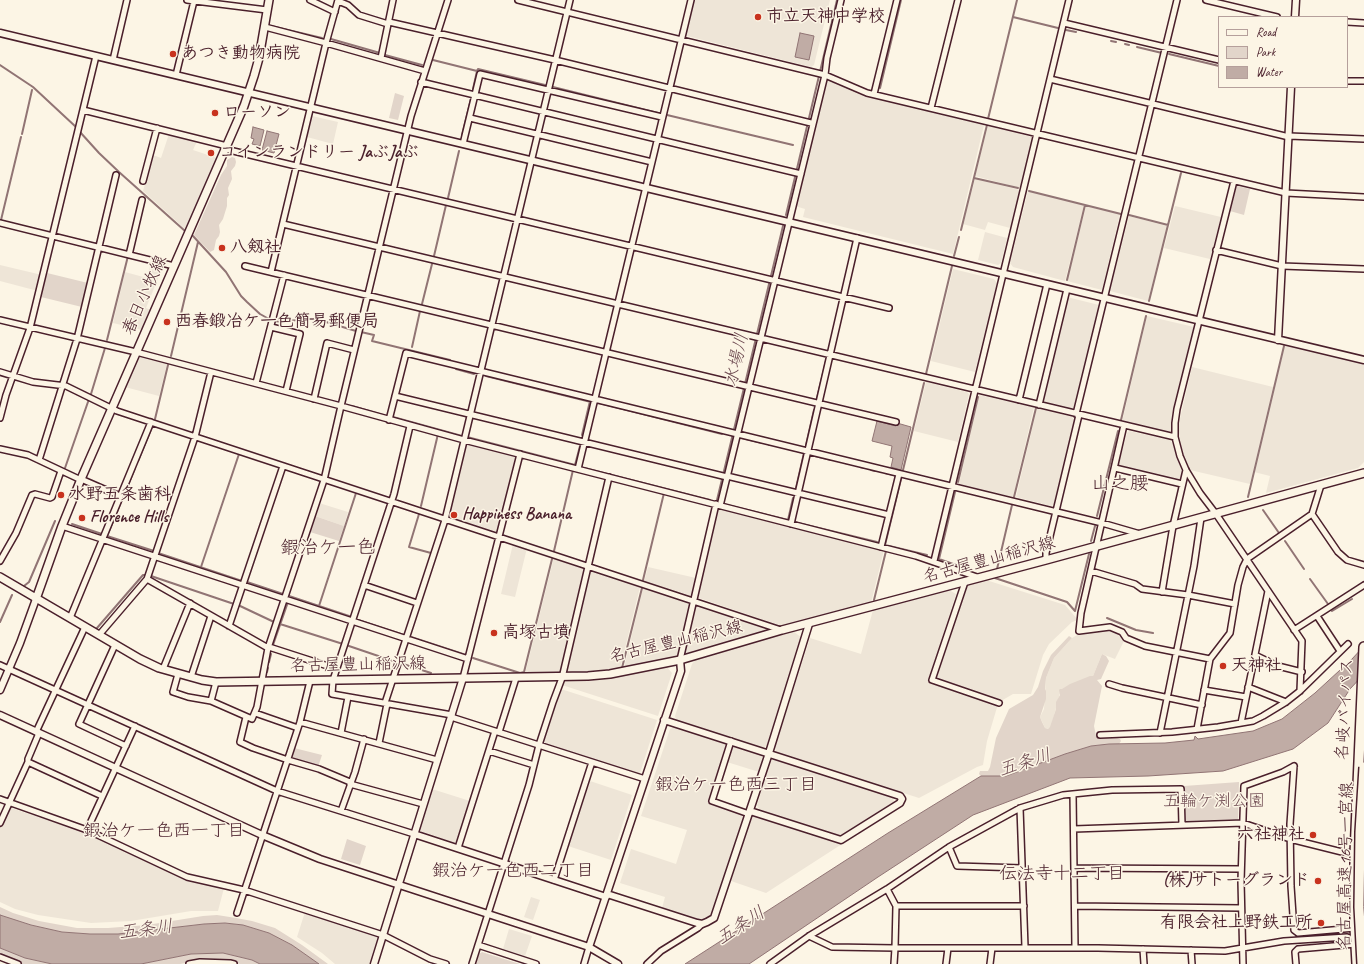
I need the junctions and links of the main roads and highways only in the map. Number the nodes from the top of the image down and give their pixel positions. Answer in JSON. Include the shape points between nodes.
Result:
{"nodes":[{"id":1,"x":269,"y":0,"type":"edge"},
{"id":2,"x":1364,"y":474,"type":"edge"},
{"id":3,"x":0,"y":577,"type":"edge"},
{"id":4,"x":36,"y":599,"type":"junction"},
{"id":5,"x":1364,"y":647,"type":"edge"},
{"id":6,"x":1364,"y":767,"type":"edge"},
{"id":7,"x":1357,"y":964,"type":"edge"},
{"id":8,"x":1362,"y":964,"type":"edge"}],
"edges":[{"from":1,"to":4,"type":"main road","name":"春日小牧線","via":[[257,66],[249,92],[81,479]]},
{"from":2,"to":4,"type":"main road","name":"名古屋豊山稲沢線","via":[[782,630],[680,660],[610,674],[562,678],[216,682],[163,670]]},
{"from":3,"to":4,"type":"main road","name":"名古屋豊山稲沢線"},
{"from":5,"to":7,"type":"highway","name":"名岐バイパス","via":[[1355,853]]},
{"from":6,"to":8,"type":"highway","name":"名古屋高速16号一宮線","bridge":true,"via":[[1359,907]]}]}
